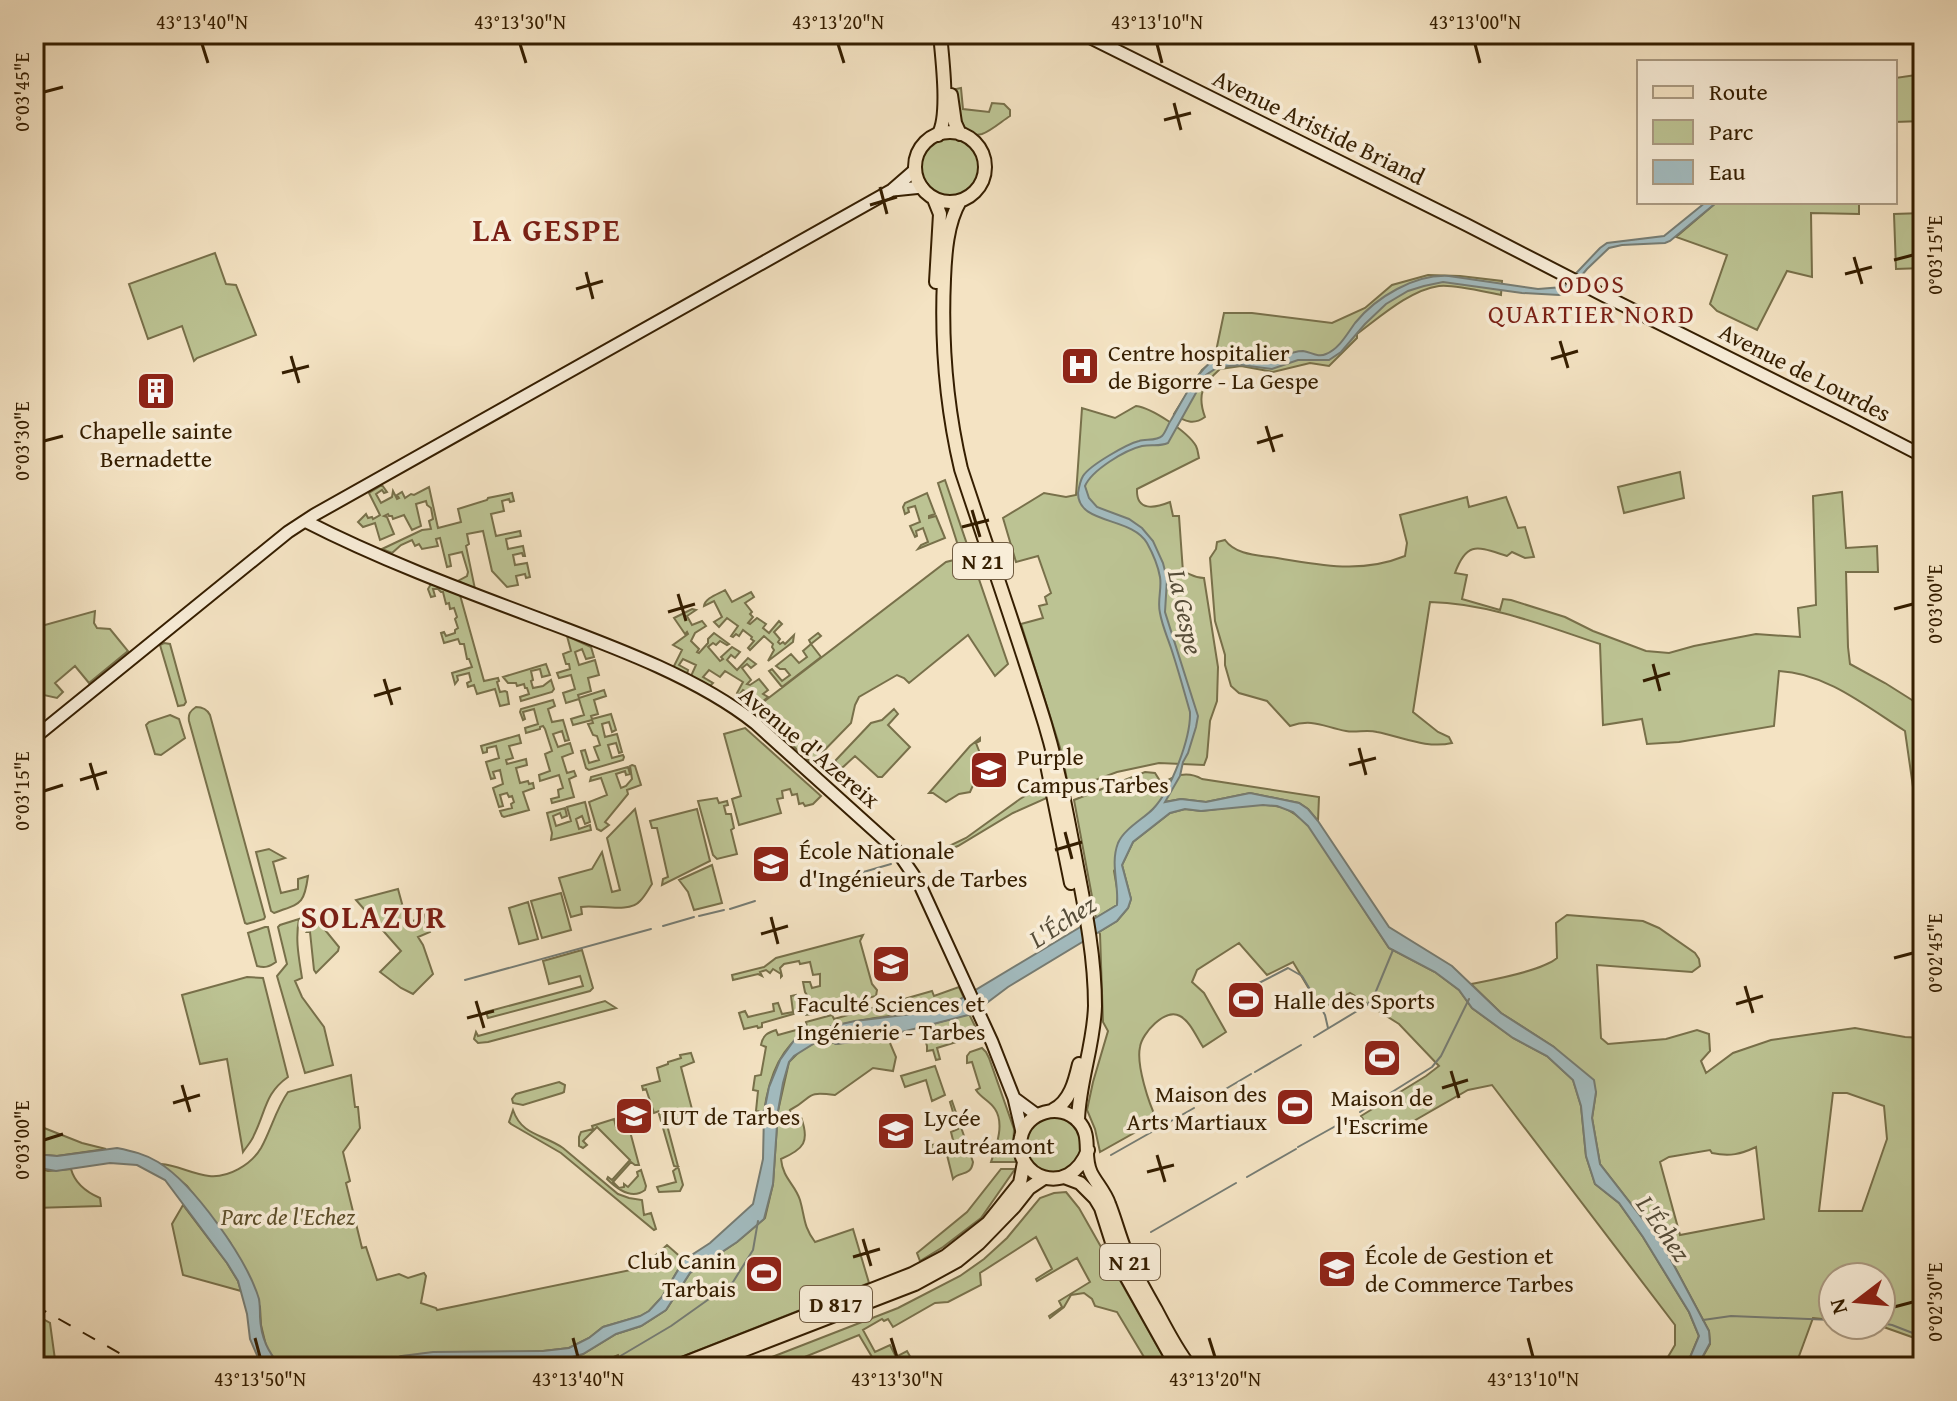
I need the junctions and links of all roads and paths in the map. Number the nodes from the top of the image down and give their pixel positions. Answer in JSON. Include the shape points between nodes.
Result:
{"nodes":[{"id":1,"x":940,"y":34,"type":"edge"},
{"id":2,"x":949,"y":34,"type":"edge"},
{"id":3,"x":1083,"y":34,"type":"edge"},
{"id":4,"x":960,"y":134,"type":"junction"},
{"id":5,"x":938,"y":135,"type":"junction"},
{"id":6,"x":915,"y":170,"type":"junction"},
{"id":7,"x":922,"y":187,"type":"junction"},
{"id":8,"x":892,"y":190,"type":"junction"},
{"id":9,"x":934,"y":199,"type":"junction"},
{"id":10,"x":960,"y":201,"type":"junction"},
{"id":11,"x":1568,"y":277,"type":"joint"},
{"id":12,"x":1923,"y":456,"type":"edge"},
{"id":13,"x":305,"y":521,"type":"junction"},
{"id":14,"x":34,"y":738,"type":"edge"},
{"id":15,"x":1082,"y":916,"type":"junction"},
{"id":16,"x":1087,"y":950,"type":"junction"},
{"id":17,"x":1014,"y":1098,"type":"junction"},
{"id":18,"x":1053,"y":1110,"type":"junction"},
{"id":19,"x":1037,"y":1115,"type":"junction"},
{"id":20,"x":1078,"y":1120,"type":"junction"},
{"id":21,"x":1022,"y":1132,"type":"junction"},
{"id":22,"x":1088,"y":1150,"type":"junction"},
{"id":23,"x":1024,"y":1162,"type":"junction"},
{"id":24,"x":1064,"y":1177,"type":"junction"},
{"id":25,"x":1044,"y":1178,"type":"junction"},
{"id":26,"x":675,"y":1367,"type":"edge"},
{"id":27,"x":700,"y":1367,"type":"edge"},
{"id":28,"x":1177,"y":1367,"type":"edge"},
{"id":29,"x":1190,"y":1367,"type":"edge"}],
"edges":[{"from":1,"to":5,"type":"main road","via":[[944,116]]},
{"from":2,"to":4,"type":"main road","via":[[952,105]]},
{"from":3,"to":11,"type":"main road","name":"Avenue Aristide Briand"},
{"from":4,"to":5,"type":"main road"},
{"from":4,"to":10,"type":"main road","via":[[977,146],[984,166],[980,184]]},
{"from":5,"to":6,"type":"main road","via":[[920,149]]},
{"from":6,"to":7,"type":"main road"},
{"from":6,"to":8,"type":"main road"},
{"from":7,"to":8,"type":"main road"},
{"from":7,"to":9,"type":"main road"},
{"from":8,"to":13,"type":"main road"},
{"from":9,"to":10,"type":"main road"},
{"from":9,"to":15,"type":"main road","number":"N 21","via":[[940,214],[935,340],[944,434],[1039,729]]},
{"from":10,"to":15,"type":"main road","number":"N 21","via":[[945,258],[942,326],[952,432],[1062,789]]},
{"from":11,"to":12,"type":"main road","name":"Avenue de Lourdes"},
{"from":13,"to":14,"type":"main road"},
{"from":13,"to":17,"type":"main road","name":"Avenue d'Azereix","via":[[620,650],[741,712],[897,851],[919,883]]},
{"from":15,"to":16,"type":"main road","number":"N 21"},
{"from":16,"to":18,"type":"main road","number":"N 21","via":[[1082,1054],[1065,1100]]},
{"from":16,"to":20,"type":"main road","number":"N 21","via":[[1095,1007]]},
{"from":17,"to":19,"type":"main road"},
{"from":17,"to":21,"type":"main road","name":"Avenue d'Azereix"},
{"from":18,"to":19,"type":"main road"},
{"from":18,"to":20,"type":"main road"},
{"from":19,"to":21,"type":"main road"},
{"from":20,"to":22,"type":"main road"},
{"from":21,"to":23,"type":"main road"},
{"from":22,"to":24,"type":"main road","via":[[1075,1172]]},
{"from":22,"to":29,"type":"main road","number":"N 21","via":[[1090,1172],[1109,1203],[1125,1252]]},
{"from":23,"to":25,"type":"main road"},
{"from":23,"to":26,"type":"main road","number":"D 817","via":[[1020,1183],[1006,1202],[946,1256],[903,1278]]},
{"from":24,"to":25,"type":"main road"},
{"from":24,"to":28,"type":"main road","number":"N 21","via":[[1080,1183],[1101,1208],[1117,1258]]},
{"from":25,"to":27,"type":"main road","number":"D 817","via":[[957,1261],[915,1284]]}]}
